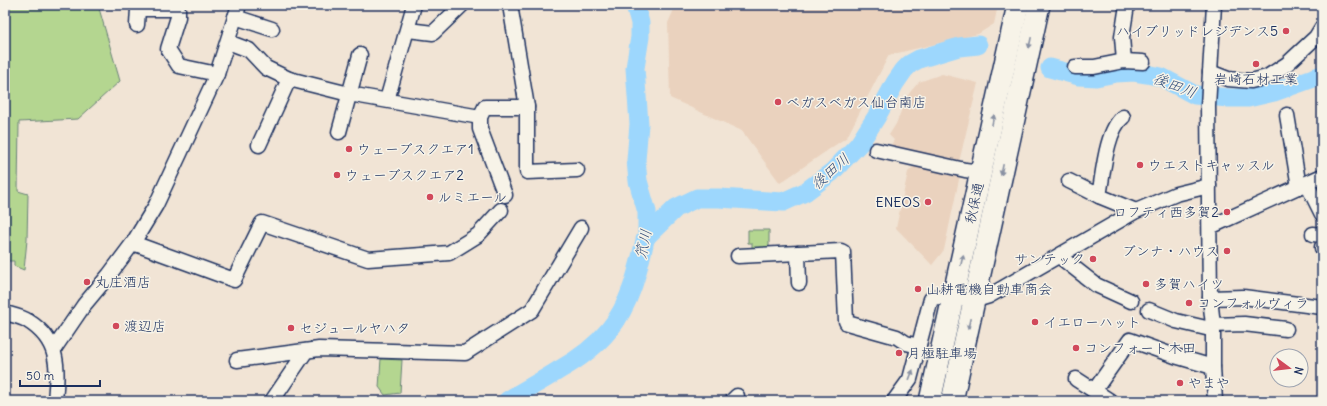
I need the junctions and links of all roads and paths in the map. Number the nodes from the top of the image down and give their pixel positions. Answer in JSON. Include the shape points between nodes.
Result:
{"nodes":[{"id":1,"x":414,"y":5,"type":"edge"},
{"id":2,"x":462,"y":5,"type":"edge"},
{"id":3,"x":510,"y":5,"type":"edge"},
{"id":4,"x":1018,"y":5,"type":"edge"},
{"id":5,"x":1038,"y":5,"type":"edge"},
{"id":6,"x":1127,"y":5,"type":"edge"},
{"id":7,"x":1214,"y":5,"type":"edge"},
{"id":8,"x":237,"y":11,"type":"edge"},
{"id":9,"x":137,"y":25,"type":"dead end"},
{"id":10,"x":1322,"y":27,"type":"edge"},
{"id":11,"x":272,"y":29,"type":"dead end"},
{"id":12,"x":408,"y":30,"type":"junction"},
{"id":13,"x":228,"y":42,"type":"junction"},
{"id":14,"x":360,"y":55,"type":"dead end"},
{"id":15,"x":1124,"y":61,"type":"junction"},
{"id":16,"x":1142,"y":62,"type":"dead end"},
{"id":17,"x":1075,"y":67,"type":"dead end"},
{"id":18,"x":1210,"y":72,"type":"junction"},
{"id":19,"x":218,"y":74,"type":"junction"},
{"id":20,"x":288,"y":79,"type":"junction"},
{"id":21,"x":349,"y":94,"type":"junction"},
{"id":22,"x":387,"y":100,"type":"junction"},
{"id":23,"x":527,"y":107,"type":"junction"},
{"id":24,"x":1287,"y":115,"type":"dead end"},
{"id":25,"x":480,"y":117,"type":"junction"},
{"id":26,"x":1123,"y":117,"type":"dead end"},
{"id":27,"x":339,"y":132,"type":"dead end"},
{"id":28,"x":259,"y":145,"type":"dead end"},
{"id":29,"x":876,"y":150,"type":"dead end"},
{"id":30,"x":577,"y":170,"type":"dead end"},
{"id":31,"x":981,"y":172,"type":"junction"},
{"id":32,"x":1322,"y":176,"type":"edge"},
{"id":33,"x":1069,"y":181,"type":"dead end"},
{"id":34,"x":1209,"y":186,"type":"junction"},
{"id":35,"x":1303,"y":186,"type":"junction"},
{"id":36,"x":505,"y":195,"type":"dead end"},
{"id":37,"x":1099,"y":196,"type":"junction"},
{"id":38,"x":501,"y":210,"type":"dead end"},
{"id":39,"x":1136,"y":211,"type":"junction"},
{"id":40,"x":1322,"y":214,"type":"edge"},
{"id":41,"x":1210,"y":227,"type":"junction"},
{"id":42,"x":581,"y":228,"type":"dead end"},
{"id":43,"x":133,"y":242,"type":"junction"},
{"id":44,"x":798,"y":253,"type":"junction"},
{"id":45,"x":738,"y":256,"type":"dead end"},
{"id":46,"x":1059,"y":256,"type":"junction"},
{"id":47,"x":799,"y":283,"type":"dead end"},
{"id":48,"x":953,"y":298,"type":"junction"},
{"id":49,"x":1210,"y":298,"type":"junction"},
{"id":50,"x":974,"y":299,"type":"junction"},
{"id":51,"x":1131,"y":301,"type":"dead end"},
{"id":52,"x":1322,"y":307,"type":"edge"},
{"id":53,"x":1150,"y":310,"type":"dead end"},
{"id":54,"x":5,"y":313,"type":"edge"},
{"id":55,"x":1214,"y":325,"type":"junction"},
{"id":56,"x":1286,"y":329,"type":"dead end"},
{"id":57,"x":919,"y":346,"type":"junction"},
{"id":58,"x":54,"y":349,"type":"junction"},
{"id":59,"x":306,"y":351,"type":"junction"},
{"id":60,"x":237,"y":360,"type":"dead end"},
{"id":61,"x":1213,"y":367,"type":"junction"},
{"id":62,"x":1076,"y":379,"type":"dead end"},
{"id":63,"x":1098,"y":397,"type":"edge"},
{"id":64,"x":55,"y":401,"type":"edge"},
{"id":65,"x":272,"y":401,"type":"edge"},
{"id":66,"x":894,"y":401,"type":"edge"},
{"id":67,"x":930,"y":401,"type":"edge"},
{"id":68,"x":952,"y":401,"type":"edge"},
{"id":69,"x":1215,"y":401,"type":"edge"}],
"edges":[{"from":1,"to":12,"type":"street"},
{"from":2,"to":12,"type":"street","via":[[433,33]]},
{"from":3,"to":23,"type":"street"},
{"from":31,"to":4,"type":"highway","name":"秋保通","one_way":true},
{"from":5,"to":50,"type":"highway","name":"秋保通","one_way":true},
{"from":6,"to":15,"type":"street","via":[[1122,37]]},
{"from":7,"to":18,"type":"street"},
{"from":8,"to":11,"type":"street"},
{"from":8,"to":13,"type":"street"},
{"from":9,"to":19,"type":"street","via":[[138,9],[178,9],[168,49],[179,66]]},
{"from":10,"to":18,"type":"street","via":[[1316,37],[1288,64],[1267,78],[1251,81],[1228,79]]},
{"from":12,"to":22,"type":"street"},
{"from":13,"to":19,"type":"street"},
{"from":13,"to":20,"type":"street","via":[[249,50],[266,68]]},
{"from":14,"to":21,"type":"street"},
{"from":15,"to":16,"type":"street"},
{"from":15,"to":17,"type":"street","via":[[1094,67]]},
{"from":18,"to":34,"type":"street"},
{"from":19,"to":43,"type":"street","via":[[156,205]]},
{"from":20,"to":21,"type":"street"},
{"from":20,"to":28,"type":"street"},
{"from":21,"to":22,"type":"street"},
{"from":21,"to":27,"type":"street"},
{"from":22,"to":25,"type":"street"},
{"from":23,"to":25,"type":"street","via":[[485,108]]},
{"from":23,"to":30,"type":"street","via":[[527,172]]},
{"from":24,"to":35,"type":"street"},
{"from":25,"to":36,"type":"street","via":[[480,129]]},
{"from":26,"to":37,"type":"street","via":[[1111,134]]},
{"from":29,"to":31,"type":"street"},
{"from":48,"to":31,"type":"highway","name":"秋保通","one_way":true},
{"from":32,"to":35,"type":"street"},
{"from":33,"to":37,"type":"street"},
{"from":34,"to":39,"type":"street","via":[[1176,194]]},
{"from":34,"to":41,"type":"street"},
{"from":35,"to":40,"type":"street"},
{"from":35,"to":41,"type":"street"},
{"from":37,"to":39,"type":"street"},
{"from":38,"to":43,"type":"street","via":[[478,235],[449,253],[376,258],[368,258],[262,223],[234,280]]},
{"from":39,"to":46,"type":"street"},
{"from":41,"to":49,"type":"street"},
{"from":42,"to":59,"type":"street","via":[[532,310],[465,353],[320,349]]},
{"from":43,"to":58,"type":"street"},
{"from":44,"to":45,"type":"street"},
{"from":44,"to":47,"type":"street"},
{"from":44,"to":57,"type":"street","via":[[843,252],[847,323]]},
{"from":46,"to":50,"type":"street","via":[[989,296]]},
{"from":46,"to":51,"type":"street","via":[[1096,285]]},
{"from":48,"to":50,"type":"street"},
{"from":48,"to":57,"type":"street","via":[[931,298]]},
{"from":48,"to":67,"type":"highway","name":"秋保通"},
{"from":49,"to":52,"type":"street","via":[[1243,297]]},
{"from":49,"to":55,"type":"street"},
{"from":50,"to":68,"type":"highway","name":"秋保通","one_way":true},
{"from":53,"to":55,"type":"street","via":[[1176,321],[1206,328]]},
{"from":54,"to":58,"type":"street","via":[[28,321],[45,334]]},
{"from":55,"to":56,"type":"street","via":[[1268,322]]},
{"from":55,"to":61,"type":"street"},
{"from":66,"to":57,"type":"street","one_way":true,"via":[[910,379]]},
{"from":58,"to":64,"type":"street"},
{"from":59,"to":60,"type":"street"},
{"from":59,"to":65,"type":"street"},
{"from":61,"to":63,"type":"street","via":[[1130,340]]},
{"from":61,"to":69,"type":"street"},
{"from":62,"to":63,"type":"street"}]}
